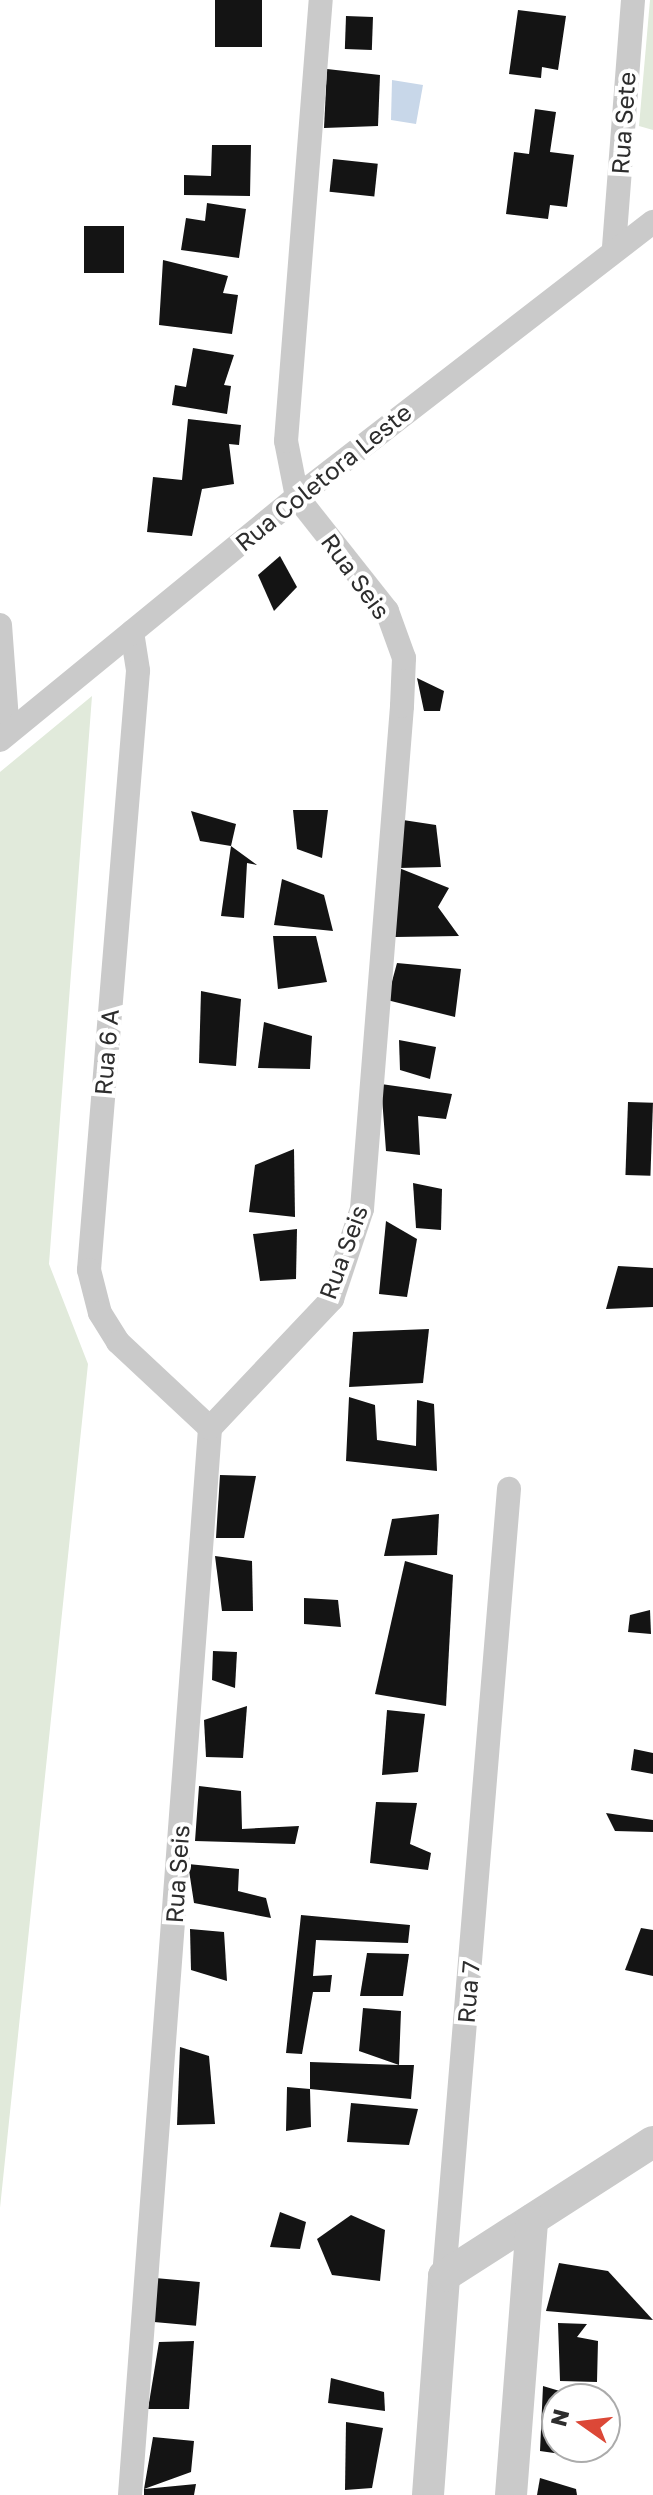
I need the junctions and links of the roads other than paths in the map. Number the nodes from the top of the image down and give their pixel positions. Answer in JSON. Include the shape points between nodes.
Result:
{"nodes":[{"id":1,"x":321,"y":0,"type":"edge"},
{"id":2,"x":633,"y":0,"type":"edge"},
{"id":3,"x":653,"y":222,"type":"edge"},
{"id":4,"x":614,"y":247,"type":"junction"},
{"id":5,"x":297,"y":497,"type":"junction"},
{"id":6,"x":0,"y":625,"type":"edge"},
{"id":7,"x":132,"y":632,"type":"junction"},
{"id":8,"x":4,"y":736,"type":"edge"},
{"id":9,"x":210,"y":1428,"type":"junction"},
{"id":10,"x":509,"y":1489,"type":"dead end"},
{"id":11,"x":653,"y":2142,"type":"edge"},
{"id":12,"x":532,"y":2220,"type":"junction"},
{"id":13,"x":444,"y":2276,"type":"junction"},
{"id":14,"x":130,"y":2495,"type":"edge"},
{"id":15,"x":428,"y":2495,"type":"edge"},
{"id":16,"x":511,"y":2495,"type":"edge"}],
"edges":[{"from":1,"to":5,"type":"street","name":"Rua Seis","via":[[286,384],[286,441]]},
{"from":2,"to":4,"type":"street","name":"Rua Sete"},
{"from":3,"to":4,"type":"street","name":"Rua Coletora Leste"},
{"from":4,"to":5,"type":"street","name":"Rua Coletora Leste"},
{"from":5,"to":7,"type":"street","name":"Rua Coletora Leste"},
{"from":5,"to":9,"type":"street","name":"Rua Seis","via":[[387,611],[404,658],[362,1209],[332,1299]]},
{"from":6,"to":8,"type":"street"},
{"from":7,"to":8,"type":"street","name":"Rua Coletora Leste"},
{"from":7,"to":9,"type":"street","name":"Rua 6 A","via":[[138,671],[89,1270],[100,1313],[118,1342]]},
{"from":9,"to":14,"type":"street","name":"Rua Seis"},
{"from":10,"to":13,"type":"street","name":"Rua 7"},
{"from":11,"to":12,"type":"street"},
{"from":12,"to":13,"type":"street"},
{"from":12,"to":16,"type":"street"},
{"from":13,"to":15,"type":"street","name":"Rua 7"}]}
